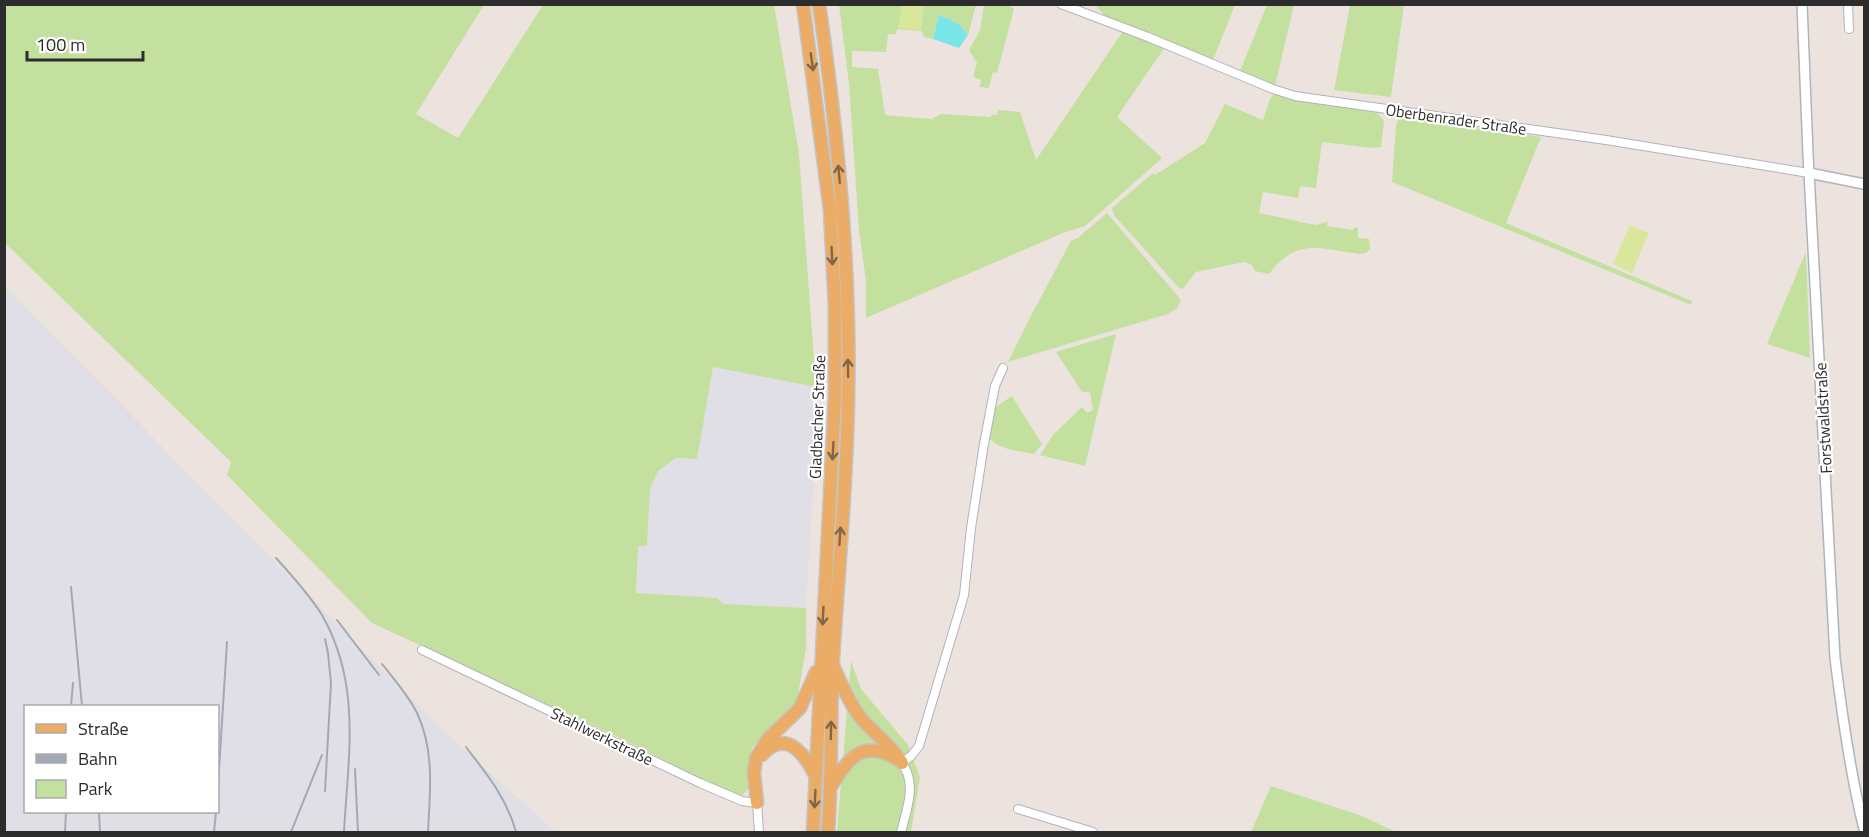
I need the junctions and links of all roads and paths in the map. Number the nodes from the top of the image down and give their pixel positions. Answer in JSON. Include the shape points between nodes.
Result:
{"nodes":[{"id":1,"x":804,"y":4,"type":"edge"},
{"id":2,"x":819,"y":4,"type":"edge"},
{"id":3,"x":1061,"y":4,"type":"edge"},
{"id":4,"x":1802,"y":4,"type":"edge"},
{"id":5,"x":1848,"y":4,"type":"edge"},
{"id":6,"x":1849,"y":29,"type":"dead end"},
{"id":7,"x":1809,"y":173,"type":"junction"},
{"id":8,"x":1864,"y":184,"type":"edge"},
{"id":9,"x":1003,"y":368,"type":"dead end"},
{"id":10,"x":422,"y":650,"type":"dead end"},
{"id":11,"x":826,"y":663,"type":"junction"},
{"id":12,"x":902,"y":763,"type":"junction"},
{"id":13,"x":754,"y":766,"type":"junction"},
{"id":14,"x":816,"y":776,"type":"junction"},
{"id":15,"x":830,"y":789,"type":"junction"},
{"id":16,"x":757,"y":803,"type":"junction"},
{"id":17,"x":1018,"y":809,"type":"dead end"},
{"id":18,"x":814,"y":827,"type":"edge"},
{"id":19,"x":828,"y":827,"type":"edge"},
{"id":20,"x":1864,"y":829,"type":"edge"},
{"id":21,"x":759,"y":832,"type":"edge"},
{"id":22,"x":901,"y":832,"type":"edge"},
{"id":23,"x":1093,"y":832,"type":"edge"}],
"edges":[{"from":1,"to":11,"type":"main road","name":"Gladbacher Straße","one_way":true,"via":[[828,200],[835,317]]},
{"from":11,"to":2,"type":"main road","name":"Gladbacher Straße","one_way":true,"via":[[846,459],[848,397],[837,147]]},
{"from":3,"to":7,"type":"street","name":"Oberbenrader Straße","via":[[1295,96],[1604,139]]},
{"from":4,"to":7,"type":"street","name":"Forstwaldstraße"},
{"from":5,"to":6,"type":"street"},
{"from":7,"to":8,"type":"street","name":"Oberbenrader Straße"},
{"from":7,"to":20,"type":"street","name":"Forstwaldstraße","via":[[1835,658]]},
{"from":9,"to":12,"type":"street","via":[[994,386],[984,444],[964,596],[919,746]]},
{"from":10,"to":16,"type":"street","name":"Stahlwerkstraße","via":[[700,783],[742,801]]},
{"from":11,"to":12,"type":"main road","via":[[852,706]]},
{"from":11,"to":13,"type":"main road","via":[[800,708],[768,739]]},
{"from":11,"to":14,"type":"main road","name":"Gladbacher Straße"},
{"from":15,"to":11,"type":"main road","name":"Gladbacher Straße","one_way":true},
{"from":12,"to":15,"type":"main road","via":[[887,753],[858,753],[846,762]]},
{"from":12,"to":22,"type":"street","via":[[911,785]]},
{"from":13,"to":14,"type":"main road","via":[[770,747],[790,745],[800,751]]},
{"from":13,"to":16,"type":"main road"},
{"from":14,"to":18,"type":"main road","name":"Gladbacher Straße","one_way":true},
{"from":15,"to":19,"type":"main road","name":"Gladbacher Straße"},
{"from":16,"to":21,"type":"street"},
{"from":17,"to":23,"type":"street"}]}
